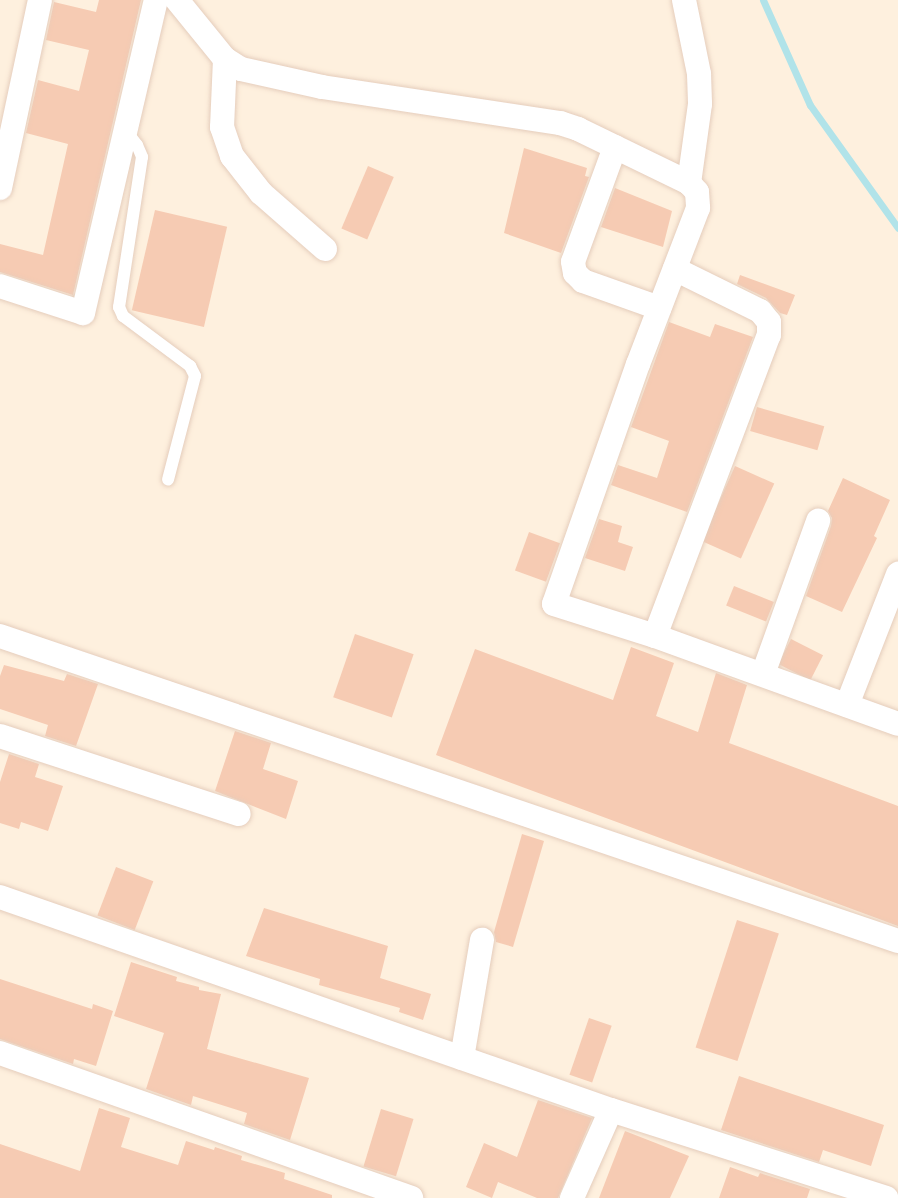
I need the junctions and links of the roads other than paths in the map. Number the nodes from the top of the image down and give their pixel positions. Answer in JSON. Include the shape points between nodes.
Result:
{"nodes":[{"id":1,"x":40,"y":0,"type":"edge"},
{"id":2,"x":156,"y":0,"type":"edge"},
{"id":3,"x":177,"y":0,"type":"edge"},
{"id":4,"x":684,"y":0,"type":"edge"},
{"id":5,"x":225,"y":59,"type":"junction"},
{"id":6,"x":126,"y":131,"type":"junction"},
{"id":7,"x":615,"y":147,"type":"junction"},
{"id":8,"x":689,"y":183,"type":"junction"},
{"id":9,"x":0,"y":188,"type":"edge"},
{"id":10,"x":325,"y":249,"type":"dead end"},
{"id":11,"x":675,"y":269,"type":"junction"},
{"id":12,"x":0,"y":286,"type":"edge"},
{"id":13,"x":659,"y":309,"type":"junction"},
{"id":14,"x":168,"y":480,"type":"dead end"},
{"id":15,"x":818,"y":521,"type":"dead end"},
{"id":16,"x":898,"y":574,"type":"edge"},
{"id":17,"x":0,"y":636,"type":"edge"},
{"id":18,"x":655,"y":636,"type":"junction"},
{"id":19,"x":763,"y":674,"type":"junction"},
{"id":20,"x":847,"y":705,"type":"junction"},
{"id":21,"x":898,"y":724,"type":"edge"},
{"id":22,"x":0,"y":736,"type":"edge"},
{"id":23,"x":239,"y":814,"type":"dead end"},
{"id":24,"x":0,"y":897,"type":"edge"},
{"id":25,"x":482,"y":940,"type":"dead end"},
{"id":26,"x":898,"y":941,"type":"edge"},
{"id":27,"x":0,"y":1053,"type":"edge"},
{"id":28,"x":462,"y":1058,"type":"junction"},
{"id":29,"x":611,"y":1110,"type":"junction"},
{"id":30,"x":411,"y":1198,"type":"edge"},
{"id":31,"x":572,"y":1198,"type":"edge"},
{"id":32,"x":886,"y":1198,"type":"edge"}],
"edges":[{"from":1,"to":9,"type":"street"},
{"from":2,"to":6,"type":"street"},
{"from":3,"to":5,"type":"street"},
{"from":4,"to":8,"type":"street","via":[[699,74],[700,104]]},
{"from":5,"to":7,"type":"street","via":[[241,69],[322,87],[560,123]]},
{"from":5,"to":10,"type":"street","via":[[222,127],[232,156],[261,193]]},
{"from":6,"to":12,"type":"street","via":[[83,313]]},
{"from":6,"to":14,"type":"lane","via":[[142,157],[119,307],[123,316],[190,366],[195,376]]},
{"from":7,"to":8,"type":"street"},
{"from":7,"to":13,"type":"street","via":[[573,262],[575,273],[584,281]]},
{"from":8,"to":11,"type":"street","via":[[697,192],[698,208]]},
{"from":11,"to":13,"type":"street"},
{"from":11,"to":18,"type":"street","via":[[760,311],[769,322],[769,335]]},
{"from":13,"to":18,"type":"street","via":[[554,604]]},
{"from":15,"to":19,"type":"street"},
{"from":16,"to":20,"type":"street"},
{"from":17,"to":26,"type":"street"},
{"from":18,"to":19,"type":"street"},
{"from":19,"to":20,"type":"street"},
{"from":20,"to":21,"type":"street"},
{"from":22,"to":23,"type":"street"},
{"from":24,"to":28,"type":"street"},
{"from":25,"to":28,"type":"street"},
{"from":27,"to":30,"type":"street"},
{"from":28,"to":29,"type":"street"},
{"from":29,"to":31,"type":"street"},
{"from":29,"to":32,"type":"street"}]}
